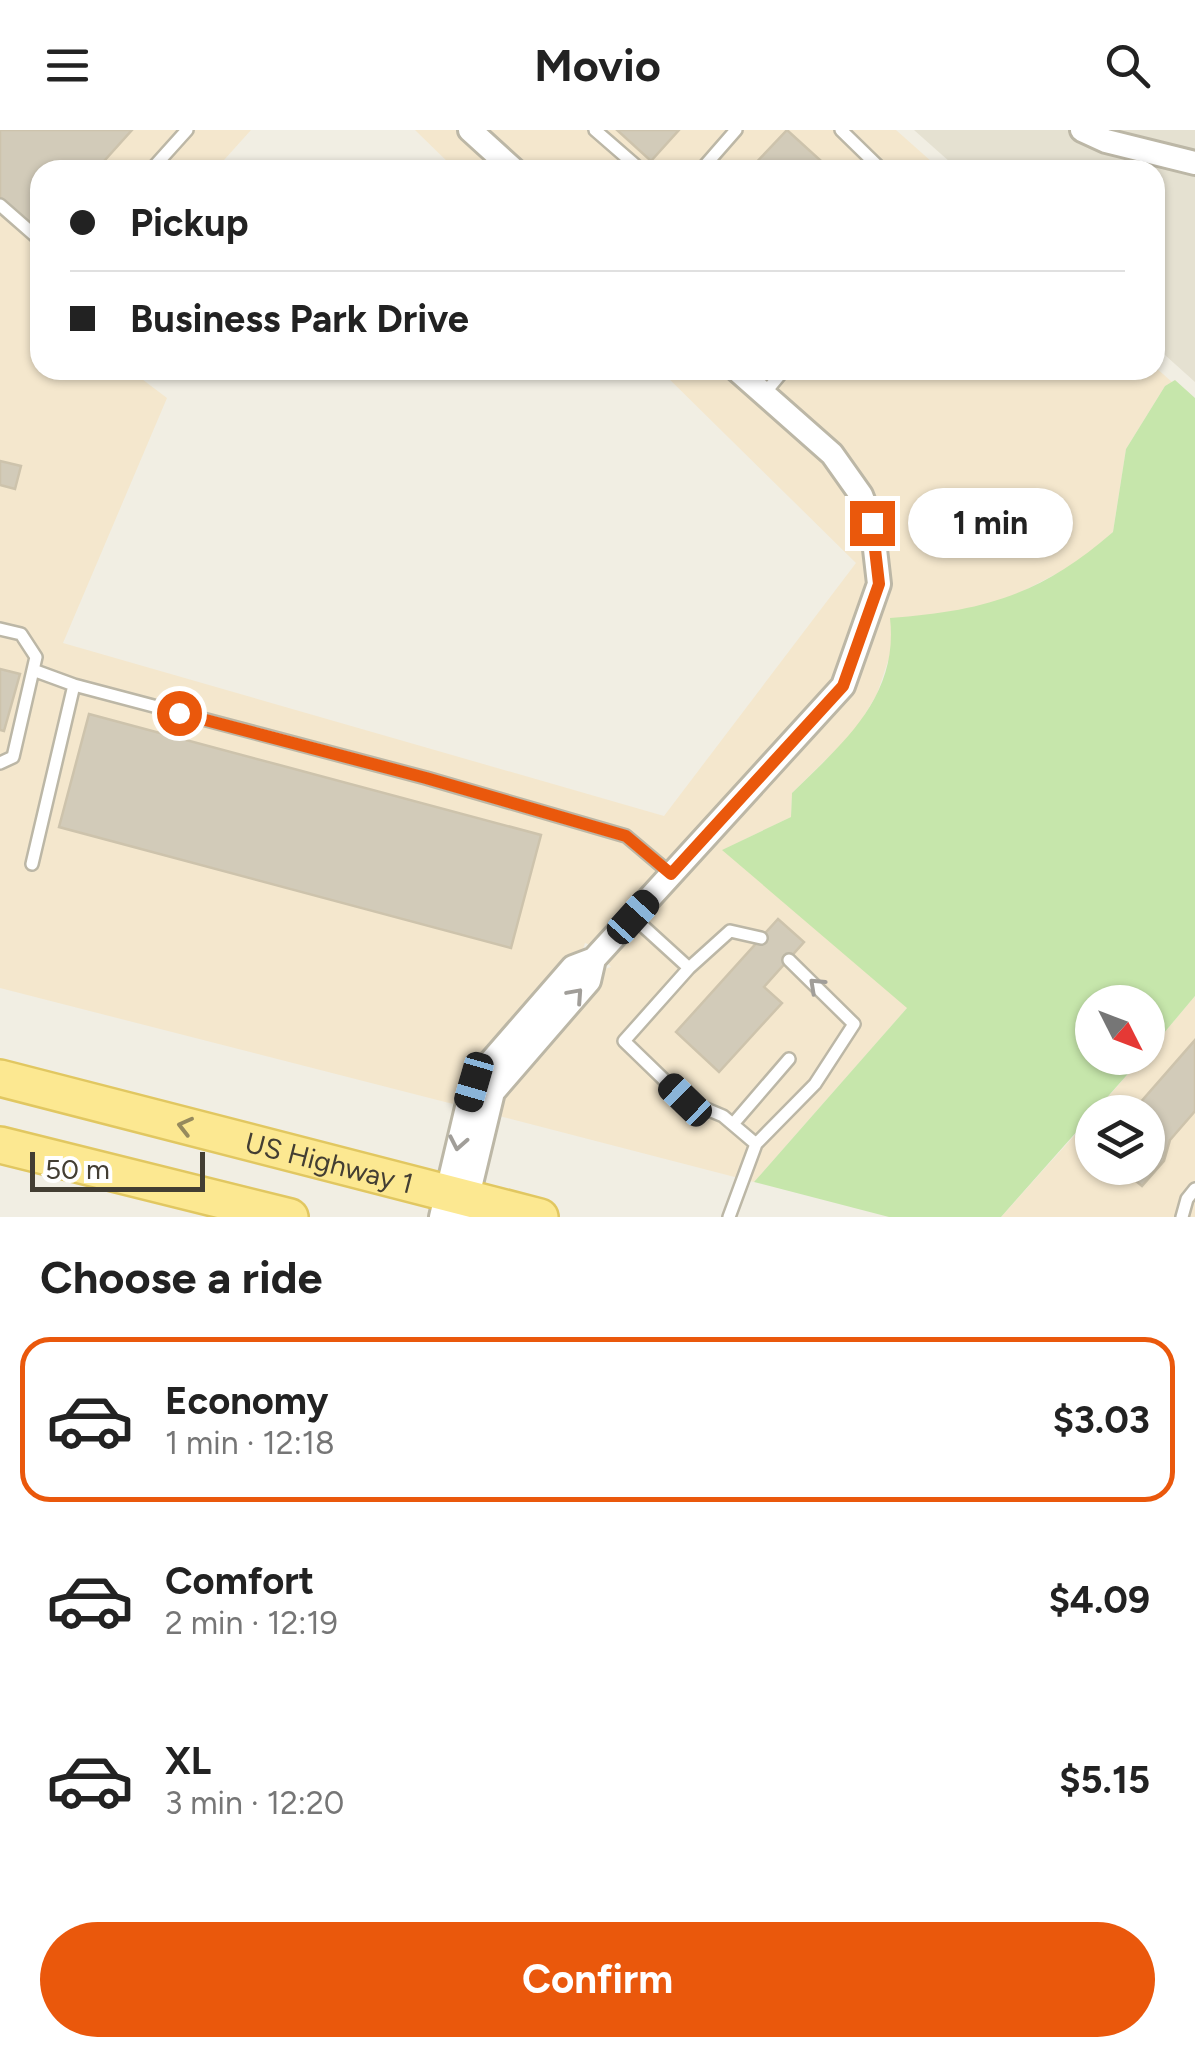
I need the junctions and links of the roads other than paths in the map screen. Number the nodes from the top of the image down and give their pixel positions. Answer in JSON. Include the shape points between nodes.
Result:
{"nodes":[{"id":1,"x":187,"y":130,"type":"edge"},
{"id":2,"x":470,"y":130,"type":"edge"},
{"id":3,"x":596,"y":130,"type":"edge"},
{"id":4,"x":736,"y":130,"type":"edge"},
{"id":5,"x":841,"y":130,"type":"edge"},
{"id":6,"x":1082,"y":130,"type":"edge"},
{"id":7,"x":160,"y":160,"type":"edge"},
{"id":8,"x":503,"y":160,"type":"edge"},
{"id":9,"x":630,"y":160,"type":"edge"},
{"id":10,"x":710,"y":160,"type":"edge"},
{"id":11,"x":872,"y":160,"type":"edge"},
{"id":12,"x":1195,"y":163,"type":"edge"},
{"id":13,"x":0,"y":205,"type":"edge"},
{"id":14,"x":30,"y":231,"type":"edge"},
{"id":15,"x":748,"y":380,"type":"edge"},
{"id":16,"x":776,"y":380,"type":"edge"},
{"id":17,"x":764,"y":394,"type":"junction"},
{"id":18,"x":0,"y":628,"type":"edge"},
{"id":19,"x":33,"y":670,"type":"junction"},
{"id":20,"x":74,"y":685,"type":"junction"},
{"id":21,"x":0,"y":763,"type":"edge"},
{"id":22,"x":32,"y":864,"type":"dead end"},
{"id":23,"x":671,"y":874,"type":"junction"},
{"id":24,"x":633,"y":917,"type":"junction"},
{"id":25,"x":761,"y":938,"type":"dead end"},
{"id":26,"x":789,"y":960,"type":"dead end"},
{"id":27,"x":689,"y":968,"type":"junction"},
{"id":28,"x":789,"y":1059,"type":"dead end"},
{"id":29,"x":0,"y":1078,"type":"edge"},
{"id":30,"x":733,"y":1124,"type":"junction"},
{"id":31,"x":756,"y":1144,"type":"junction"},
{"id":32,"x":0,"y":1145,"type":"edge"},
{"id":33,"x":1195,"y":1189,"type":"edge"},
{"id":34,"x":456,"y":1207,"type":"edge"},
{"id":35,"x":290,"y":1217,"type":"edge"},
{"id":36,"x":540,"y":1217,"type":"edge"},
{"id":37,"x":729,"y":1217,"type":"edge"},
{"id":38,"x":1182,"y":1217,"type":"edge"}],
"edges":[{"from":1,"to":7,"type":"lane"},
{"from":2,"to":8,"type":"street"},
{"from":3,"to":9,"type":"lane"},
{"from":4,"to":10,"type":"lane"},
{"from":5,"to":11,"type":"lane"},
{"from":6,"to":12,"type":"street"},
{"from":13,"to":14,"type":"lane"},
{"from":15,"to":17,"type":"street"},
{"from":16,"to":17,"type":"lane"},
{"from":17,"to":23,"type":"street","via":[[832,454],[861,495],[872,523],[879,584],[843,686]]},
{"from":18,"to":19,"type":"lane","via":[[21,634],[36,657]]},
{"from":19,"to":20,"type":"lane"},
{"from":19,"to":21,"type":"lane","via":[[13,757]]},
{"from":20,"to":22,"type":"lane"},
{"from":20,"to":23,"type":"lane","via":[[626,836]]},
{"from":23,"to":24,"type":"street"},
{"from":24,"to":27,"type":"lane"},
{"from":24,"to":34,"type":"street","via":[[594,959],[589,981],[544,1014],[493,1092]]},
{"from":25,"to":27,"type":"lane","via":[[730,931]]},
{"from":31,"to":26,"type":"lane","one_way":true,"via":[[815,1084],[854,1024]]},
{"from":27,"to":30,"type":"lane","via":[[624,1041],[685,1100]]},
{"from":28,"to":30,"type":"lane"},
{"from":34,"to":29,"type":"main road","name":"US Highway 1","one_way":true},
{"from":30,"to":31,"type":"lane"},
{"from":31,"to":37,"type":"lane"},
{"from":32,"to":35,"type":"main road"},
{"from":33,"to":38,"type":"lane"},
{"from":34,"to":36,"type":"main road","name":"US Highway 1"}]}
